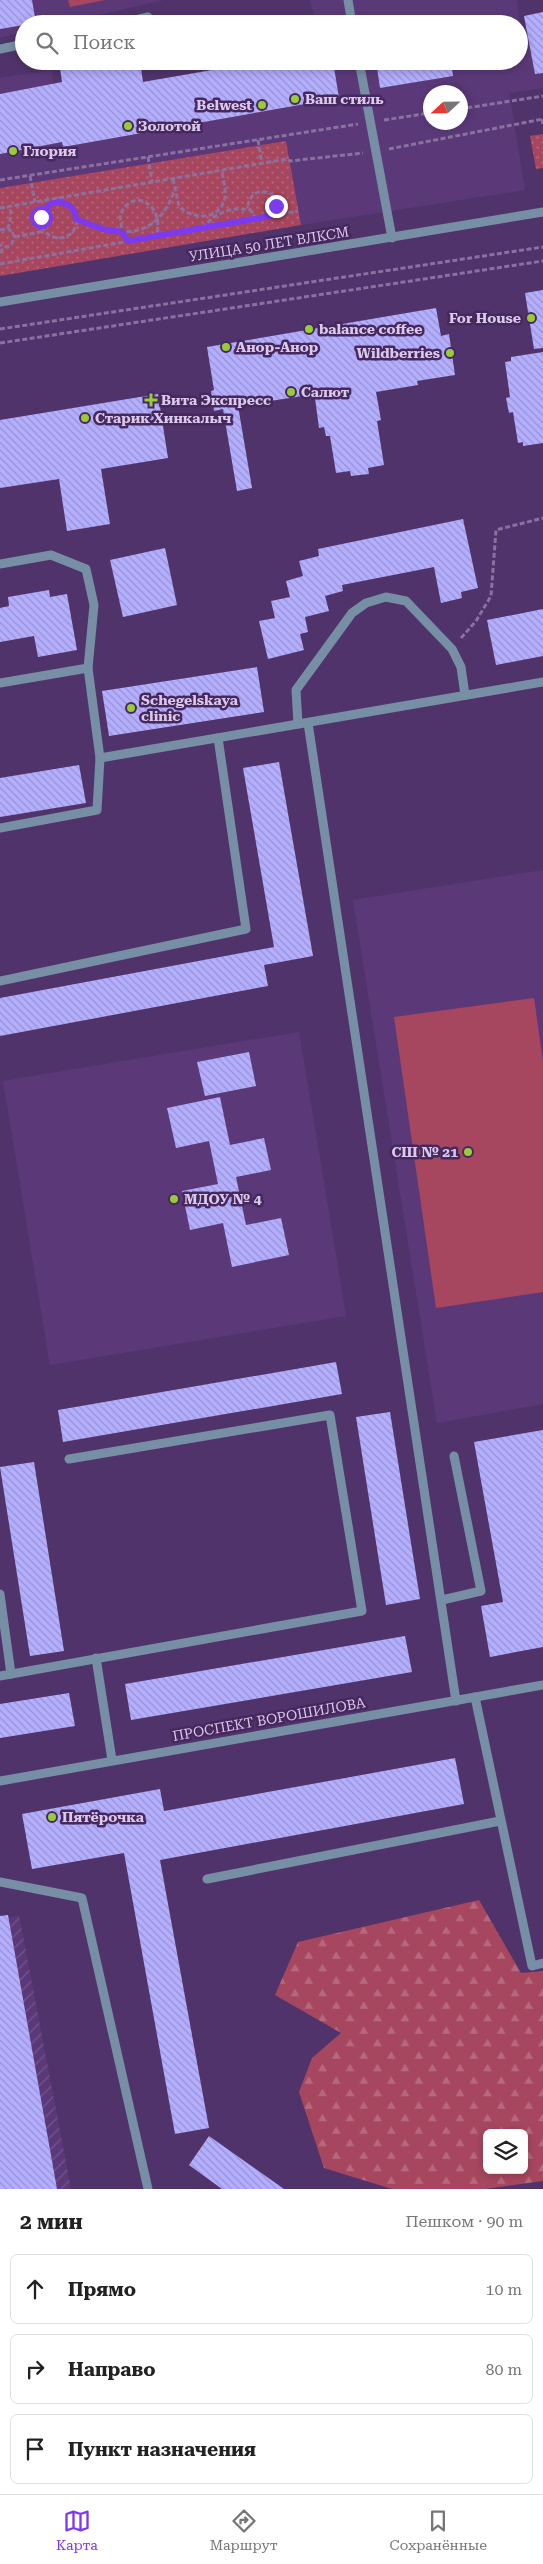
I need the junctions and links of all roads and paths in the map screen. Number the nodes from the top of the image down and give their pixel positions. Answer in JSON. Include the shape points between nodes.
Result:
{"nodes":[{"id":1,"x":348,"y":0,"type":"edge"},
{"id":2,"x":350,"y":15,"type":"edge"},
{"id":3,"x":15,"y":46,"type":"edge"},
{"id":4,"x":0,"y":49,"type":"edge"},
{"id":5,"x":361,"y":70,"type":"edge"},
{"id":6,"x":543,"y":96,"type":"edge"},
{"id":7,"x":468,"y":107,"type":"edge"},
{"id":8,"x":423,"y":114,"type":"edge"},
{"id":9,"x":542,"y":119,"type":"edge"},
{"id":10,"x":370,"y":122,"type":"junction"},
{"id":11,"x":543,"y":125,"type":"edge"},
{"id":12,"x":258,"y":140,"type":"junction"},
{"id":13,"x":375,"y":151,"type":"junction"},
{"id":14,"x":148,"y":157,"type":"junction"},
{"id":15,"x":262,"y":164,"type":"junction"},
{"id":16,"x":222,"y":170,"type":"junction"},
{"id":17,"x":30,"y":176,"type":"junction"},
{"id":18,"x":173,"y":179,"type":"junction"},
{"id":19,"x":0,"y":180,"type":"edge"},
{"id":20,"x":152,"y":182,"type":"junction"},
{"id":21,"x":174,"y":192,"type":"junction"},
{"id":22,"x":57,"y":200,"type":"junction"},
{"id":23,"x":35,"y":202,"type":"junction"},
{"id":24,"x":10,"y":207,"type":"junction"},
{"id":25,"x":0,"y":208,"type":"edge"},
{"id":26,"x":250,"y":210,"type":"junction"},
{"id":27,"x":298,"y":211,"type":"dead end"},
{"id":28,"x":543,"y":212,"type":"edge"},
{"id":29,"x":214,"y":214,"type":"junction"},
{"id":30,"x":271,"y":216,"type":"junction"},
{"id":31,"x":257,"y":218,"type":"junction"},
{"id":32,"x":76,"y":219,"type":"junction"},
{"id":33,"x":158,"y":219,"type":"junction"},
{"id":34,"x":202,"y":228,"type":"junction"},
{"id":35,"x":8,"y":229,"type":"junction"},
{"id":36,"x":0,"y":230,"type":"edge"},
{"id":37,"x":44,"y":231,"type":"junction"},
{"id":38,"x":122,"y":232,"type":"junction"},
{"id":39,"x":15,"y":237,"type":"junction"},
{"id":40,"x":156,"y":237,"type":"junction"},
{"id":41,"x":392,"y":238,"type":"junction"},
{"id":42,"x":128,"y":241,"type":"junction"},
{"id":43,"x":2,"y":246,"type":"edge"},
{"id":44,"x":543,"y":247,"type":"edge"},
{"id":45,"x":0,"y":253,"type":"edge"},
{"id":46,"x":543,"y":261,"type":"edge"},
{"id":47,"x":0,"y":264,"type":"edge"},
{"id":48,"x":0,"y":302,"type":"edge"},
{"id":49,"x":0,"y":329,"type":"edge"},
{"id":50,"x":0,"y":344,"type":"edge"},
{"id":51,"x":543,"y":518,"type":"edge"},
{"id":52,"x":0,"y":564,"type":"edge"},
{"id":53,"x":452,"y":649,"type":"junction"},
{"id":54,"x":88,"y":668,"type":"junction"},
{"id":55,"x":543,"y":682,"type":"edge"},
{"id":56,"x":0,"y":683,"type":"edge"},
{"id":57,"x":465,"y":695,"type":"junction"},
{"id":58,"x":303,"y":724,"type":"junction"},
{"id":59,"x":218,"y":738,"type":"junction"},
{"id":60,"x":100,"y":758,"type":"junction"},
{"id":61,"x":0,"y":828,"type":"edge"},
{"id":62,"x":0,"y":981,"type":"edge"},
{"id":63,"x":454,"y":1456,"type":"dead end"},
{"id":64,"x":69,"y":1459,"type":"dead end"},
{"id":65,"x":0,"y":1594,"type":"edge"},
{"id":66,"x":442,"y":1600,"type":"junction"},
{"id":67,"x":96,"y":1658,"type":"junction"},
{"id":68,"x":11,"y":1674,"type":"junction"},
{"id":69,"x":0,"y":1676,"type":"edge"},
{"id":70,"x":543,"y":1685,"type":"edge"},
{"id":71,"x":476,"y":1697,"type":"junction"},
{"id":72,"x":456,"y":1701,"type":"junction"},
{"id":73,"x":112,"y":1760,"type":"junction"},
{"id":74,"x":0,"y":1781,"type":"edge"},
{"id":75,"x":500,"y":1821,"type":"junction"},
{"id":76,"x":207,"y":1879,"type":"dead end"},
{"id":77,"x":0,"y":1882,"type":"edge"},
{"id":78,"x":543,"y":1963,"type":"edge"},
{"id":79,"x":148,"y":2189,"type":"edge"}],
"edges":[{"from":1,"to":2,"type":"street"},
{"from":3,"to":4,"type":"street"},
{"from":5,"to":10,"type":"street"},
{"from":6,"to":7,"type":"path"},
{"from":8,"to":10,"type":"path"},
{"from":9,"to":11,"type":"path"},
{"from":9,"to":13,"type":"path"},
{"from":10,"to":12,"type":"path"},
{"from":10,"to":13,"type":"street"},
{"from":12,"to":14,"type":"path"},
{"from":12,"to":15,"type":"path"},
{"from":13,"to":15,"type":"path"},
{"from":13,"to":41,"type":"street"},
{"from":14,"to":17,"type":"path"},
{"from":14,"to":20,"type":"path"},
{"from":15,"to":16,"type":"path"},
{"from":16,"to":18,"type":"path"},
{"from":16,"to":29,"type":"path","via":[[225,197]]},
{"from":17,"to":19,"type":"path"},
{"from":17,"to":23,"type":"path"},
{"from":18,"to":20,"type":"path"},
{"from":18,"to":21,"type":"path"},
{"from":20,"to":22,"type":"path"},
{"from":21,"to":29,"type":"path","via":[[184,212],[197,217]]},
{"from":21,"to":33,"type":"path"},
{"from":22,"to":23,"type":"path"},
{"from":22,"to":32,"type":"path","via":[[72,208]]},
{"from":22,"to":37,"type":"path","via":[[44,210],[41,217]]},
{"from":23,"to":24,"type":"path"},
{"from":24,"to":25,"type":"path"},
{"from":24,"to":35,"type":"path"},
{"from":26,"to":29,"type":"path","via":[[234,208]]},
{"from":26,"to":30,"type":"path","via":[[248,205],[252,196],[264,191],[275,201]]},
{"from":26,"to":31,"type":"path"},
{"from":27,"to":30,"type":"path"},
{"from":28,"to":41,"type":"street","name":"УЛИЦА 50 ЛЕТ ВЛКСМ"},
{"from":29,"to":34,"type":"path"},
{"from":30,"to":31,"type":"path"},
{"from":31,"to":34,"type":"path"},
{"from":32,"to":37,"type":"path","via":[[67,236],[52,237]]},
{"from":32,"to":38,"type":"path","via":[[102,229]]},
{"from":33,"to":38,"type":"path","via":[[142,230]]},
{"from":33,"to":38,"type":"path","via":[[151,205],[136,201],[128,204],[120,215]]},
{"from":33,"to":40,"type":"path"},
{"from":34,"to":40,"type":"path"},
{"from":35,"to":36,"type":"path"},
{"from":35,"to":39,"type":"path"},
{"from":37,"to":39,"type":"path"},
{"from":38,"to":42,"type":"path"},
{"from":39,"to":43,"type":"path","via":[[11,245]]},
{"from":40,"to":42,"type":"path"},
{"from":41,"to":48,"type":"street","name":"УЛИЦА 50 ЛЕТ ВЛКСМ"},
{"from":42,"to":47,"type":"path"},
{"from":43,"to":45,"type":"path"},
{"from":44,"to":49,"type":"path"},
{"from":46,"to":50,"type":"path"},
{"from":51,"to":53,"type":"path","via":[[496,530],[491,596],[476,621]]},
{"from":52,"to":54,"type":"street","via":[[51,555],[86,569],[94,605]]},
{"from":53,"to":57,"type":"street","via":[[461,667]]},
{"from":53,"to":58,"type":"street","via":[[406,601],[386,597],[366,603],[352,613],[296,690]]},
{"from":54,"to":56,"type":"street"},
{"from":54,"to":60,"type":"street"},
{"from":55,"to":57,"type":"street"},
{"from":57,"to":58,"type":"street"},
{"from":58,"to":59,"type":"street"},
{"from":58,"to":66,"type":"street"},
{"from":59,"to":60,"type":"street"},
{"from":59,"to":62,"type":"street","via":[[246,929]]},
{"from":60,"to":61,"type":"street","via":[[97,810]]},
{"from":63,"to":66,"type":"street","via":[[482,1591]]},
{"from":64,"to":67,"type":"street","via":[[330,1416],[362,1611]]},
{"from":65,"to":68,"type":"street"},
{"from":66,"to":72,"type":"street"},
{"from":67,"to":68,"type":"street"},
{"from":67,"to":73,"type":"street"},
{"from":68,"to":69,"type":"street"},
{"from":70,"to":71,"type":"street","name":"ПРОСПЕКТ ВОРОШИЛОВА"},
{"from":71,"to":72,"type":"street","name":"ПРОСПЕКТ ВОРОШИЛОВА"},
{"from":71,"to":75,"type":"street"},
{"from":72,"to":73,"type":"street","name":"ПРОСПЕКТ ВОРОШИЛОВА"},
{"from":73,"to":74,"type":"street","name":"ПРОСПЕКТ ВОРОШИЛОВА"},
{"from":75,"to":76,"type":"street"},
{"from":75,"to":78,"type":"street","via":[[532,1966]]},
{"from":77,"to":79,"type":"street","via":[[82,1898]]}]}
